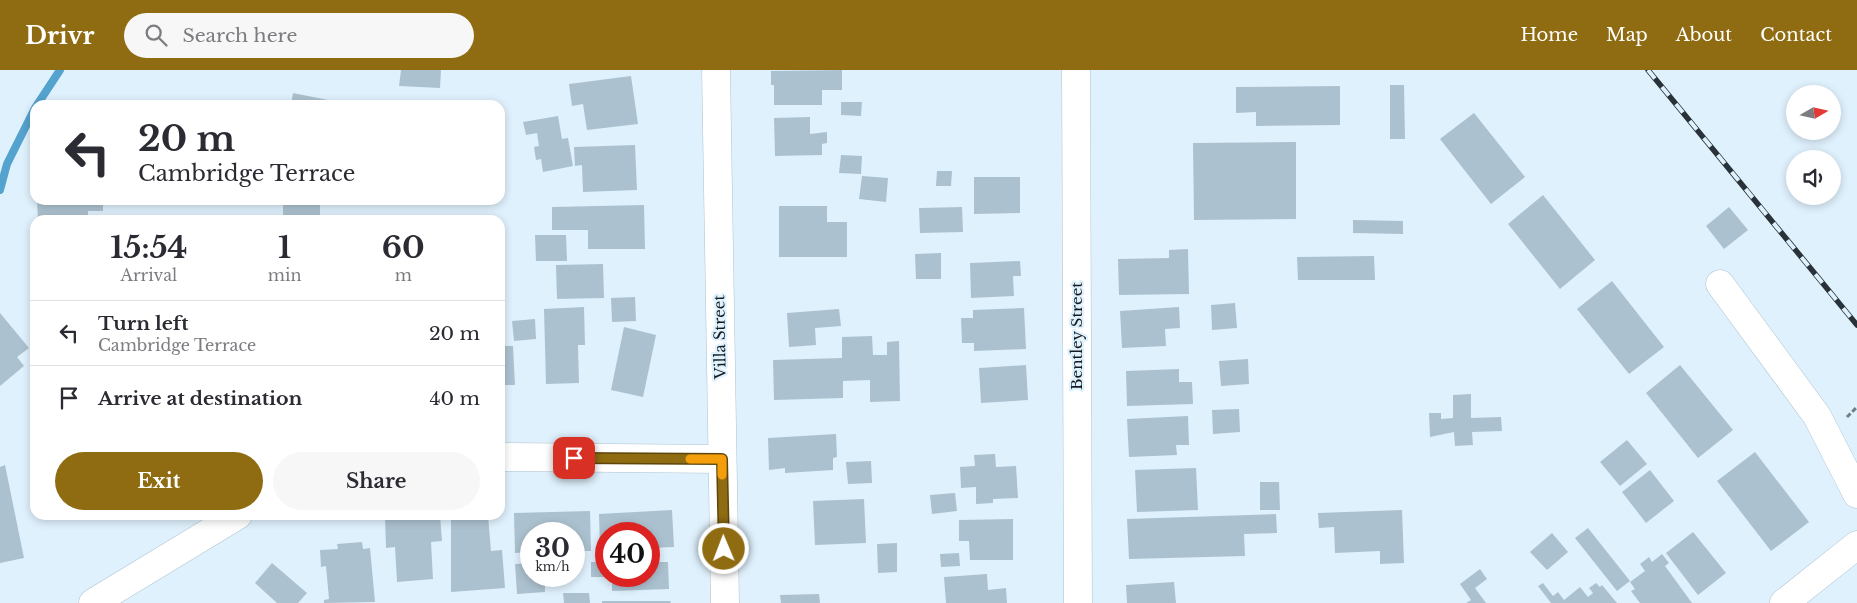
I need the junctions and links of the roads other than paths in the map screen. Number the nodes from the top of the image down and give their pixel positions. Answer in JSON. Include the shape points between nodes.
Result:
{"nodes":[{"id":1,"x":716,"y":70,"type":"edge"},
{"id":2,"x":1076,"y":70,"type":"edge"},
{"id":3,"x":1720,"y":284,"type":"dead end"},
{"id":4,"x":505,"y":457,"type":"edge"},
{"id":5,"x":722,"y":459,"type":"junction"},
{"id":6,"x":1857,"y":494,"type":"edge"},
{"id":7,"x":230,"y":520,"type":"edge"},
{"id":8,"x":1857,"y":546,"type":"edge"},
{"id":9,"x":93,"y":603,"type":"edge"},
{"id":10,"x":725,"y":603,"type":"edge"},
{"id":11,"x":1078,"y":603,"type":"edge"},
{"id":12,"x":1784,"y":603,"type":"edge"}],
"edges":[{"from":1,"to":5,"type":"street","name":"Villa Street"},
{"from":2,"to":11,"type":"street","name":"Bentley Street"},
{"from":3,"to":6,"type":"street","via":[[1817,416]]},
{"from":4,"to":5,"type":"street"},
{"from":5,"to":10,"type":"street","name":"Villa Street"},
{"from":7,"to":9,"type":"street"},
{"from":8,"to":12,"type":"street"}]}
